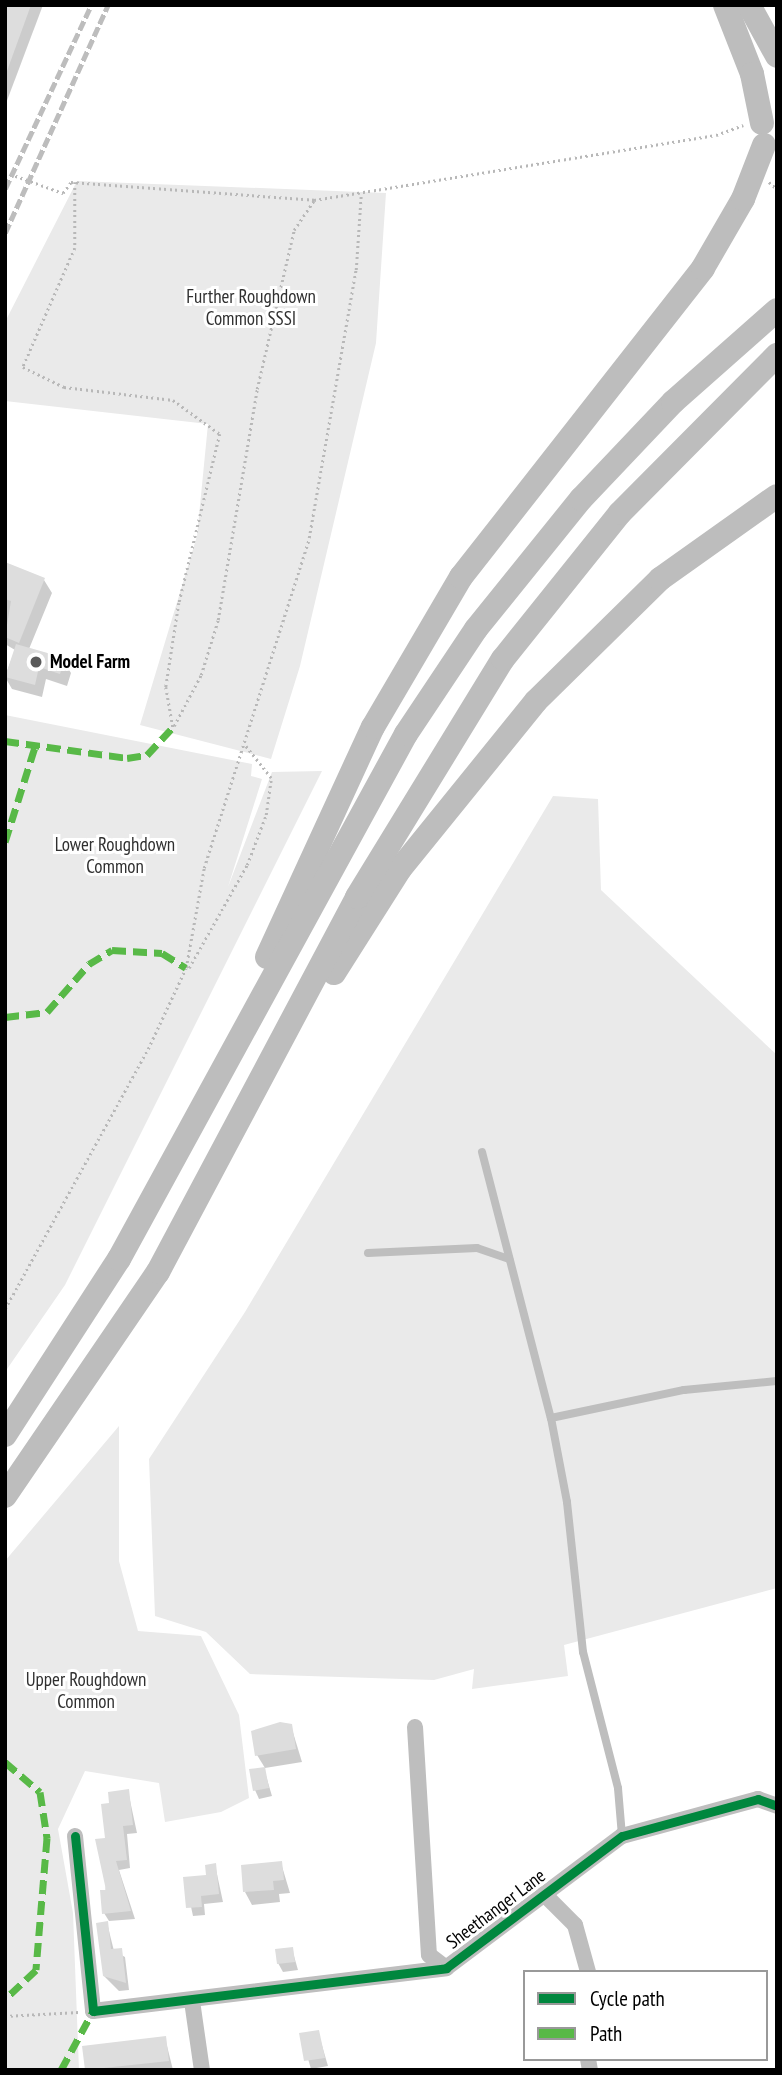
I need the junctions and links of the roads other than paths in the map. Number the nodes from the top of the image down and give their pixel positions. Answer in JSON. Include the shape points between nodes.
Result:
{"nodes":[{"id":1,"x":725,"y":5,"type":"edge"},
{"id":2,"x":749,"y":5,"type":"edge"},
{"id":3,"x":777,"y":56,"type":"edge"},
{"id":4,"x":762,"y":127,"type":"edge"},
{"id":5,"x":777,"y":167,"type":"edge"},
{"id":6,"x":777,"y":310,"type":"edge"},
{"id":7,"x":777,"y":355,"type":"edge"},
{"id":8,"x":777,"y":496,"type":"edge"},
{"id":9,"x":245,"y":1028,"type":"junction"},
{"id":10,"x":282,"y":1043,"type":"junction"},
{"id":11,"x":482,"y":1152,"type":"dead end"},
{"id":12,"x":368,"y":1253,"type":"dead end"},
{"id":13,"x":509,"y":1259,"type":"junction"},
{"id":14,"x":777,"y":1381,"type":"edge"},
{"id":15,"x":551,"y":1418,"type":"junction"},
{"id":16,"x":5,"y":1435,"type":"edge"},
{"id":17,"x":5,"y":1496,"type":"edge"},
{"id":18,"x":415,"y":1727,"type":"dead end"},
{"id":19,"x":777,"y":1806,"type":"edge"},
{"id":20,"x":75,"y":1836,"type":"dead end"},
{"id":21,"x":622,"y":1836,"type":"junction"},
{"id":22,"x":544,"y":1894,"type":"junction"},
{"id":23,"x":446,"y":1968,"type":"junction"},
{"id":24,"x":587,"y":1970,"type":"edge"},
{"id":25,"x":192,"y":2001,"type":"junction"},
{"id":26,"x":202,"y":2070,"type":"edge"}],
"edges":[{"from":1,"to":4,"type":"highway","via":[[752,74]]},
{"from":2,"to":3,"type":"highway"},
{"from":4,"to":5,"type":"highway"},
{"from":4,"to":9,"type":"highway","via":[[753,174],[703,268],[461,577],[331,808],[257,979]]},
{"from":6,"to":9,"type":"highway","via":[[673,402],[581,499],[476,629],[406,734]]},
{"from":7,"to":10,"type":"highway","via":[[679,448],[551,593],[426,777]]},
{"from":8,"to":10,"type":"highway","via":[[660,579],[536,701],[400,869]]},
{"from":9,"to":16,"type":"highway","via":[[119,1259]]},
{"from":10,"to":17,"type":"highway","via":[[158,1272]]},
{"from":11,"to":13,"type":"lane"},
{"from":12,"to":13,"type":"lane","via":[[477,1248]]},
{"from":13,"to":15,"type":"lane"},
{"from":14,"to":15,"type":"lane","via":[[684,1390]]},
{"from":15,"to":21,"type":"lane","via":[[568,1502],[583,1652],[618,1788]]},
{"from":18,"to":23,"type":"street","via":[[429,1955]]},
{"from":19,"to":21,"type":"street","name":"Sheethanger Lane","via":[[758,1799]]},
{"from":20,"to":25,"type":"street","name":"Sheethanger Lane","via":[[93,2011]]},
{"from":21,"to":22,"type":"street","name":"Sheethanger Lane"},
{"from":22,"to":23,"type":"street","name":"Sheethanger Lane"},
{"from":22,"to":24,"type":"street","via":[[575,1925]]},
{"from":23,"to":25,"type":"street","name":"Sheethanger Lane"},
{"from":25,"to":26,"type":"street"}]}
